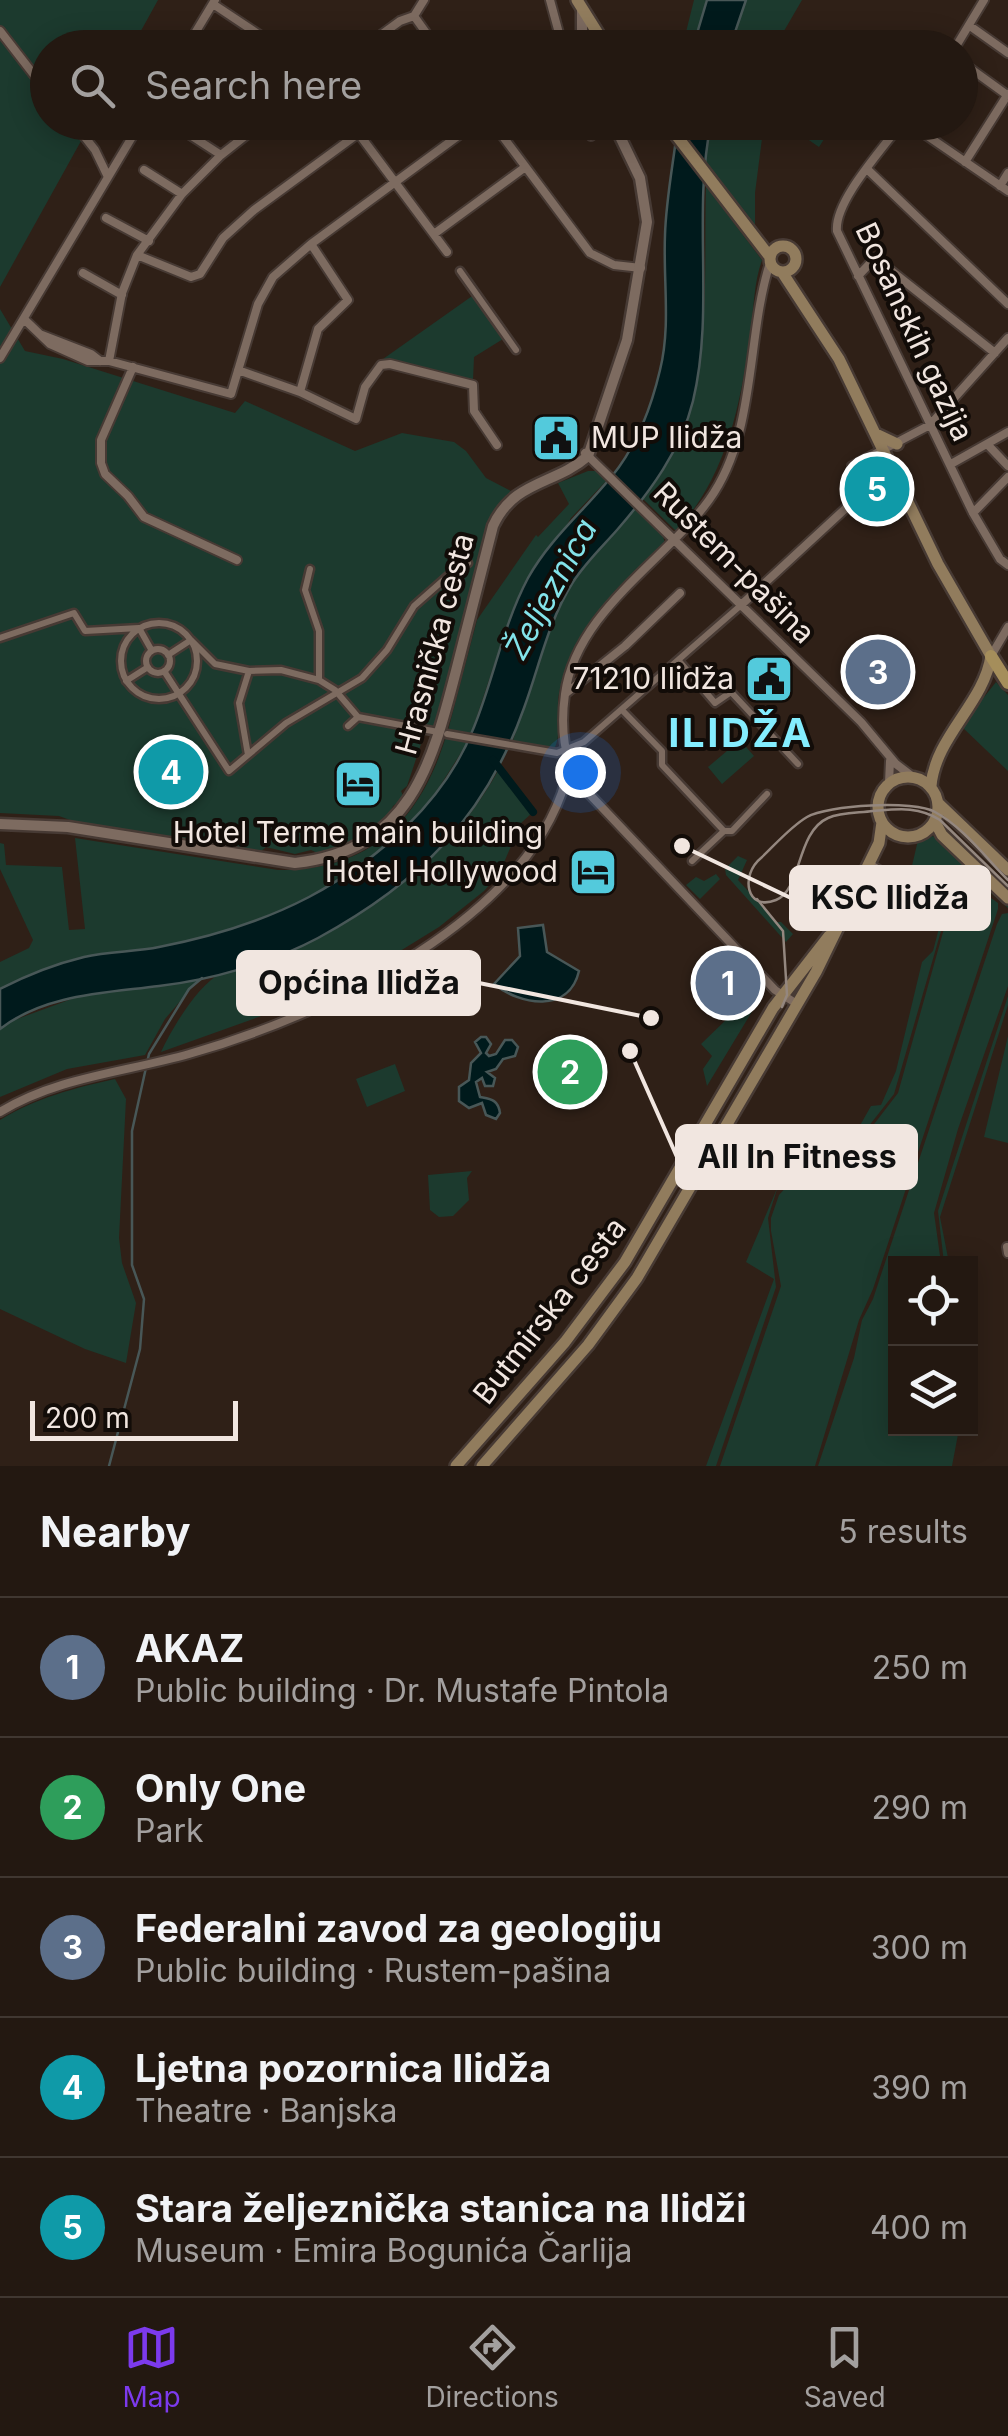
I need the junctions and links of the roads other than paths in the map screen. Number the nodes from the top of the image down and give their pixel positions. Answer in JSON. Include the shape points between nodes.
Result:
{"nodes":[{"id":1,"x":424,"y":0,"type":"edge"},
{"id":2,"x":550,"y":0,"type":"edge"},
{"id":3,"x":984,"y":0,"type":"edge"},
{"id":4,"x":214,"y":2,"type":"edge"},
{"id":5,"x":579,"y":5,"type":"edge"},
{"id":6,"x":414,"y":16,"type":"junction"},
{"id":7,"x":970,"y":26,"type":"junction"},
{"id":8,"x":197,"y":30,"type":"edge"},
{"id":9,"x":254,"y":30,"type":"edge"},
{"id":10,"x":387,"y":30,"type":"edge"},
{"id":11,"x":424,"y":30,"type":"edge"},
{"id":12,"x":559,"y":30,"type":"edge"},
{"id":13,"x":581,"y":30,"type":"edge"},
{"id":14,"x":594,"y":30,"type":"edge"},
{"id":15,"x":967,"y":30,"type":"edge"},
{"id":16,"x":976,"y":30,"type":"edge"},
{"id":17,"x":978,"y":31,"type":"edge"},
{"id":18,"x":0,"y":32,"type":"edge"},
{"id":19,"x":1008,"y":52,"type":"edge"},
{"id":20,"x":30,"y":70,"type":"edge"},
{"id":21,"x":978,"y":74,"type":"edge"},
{"id":22,"x":1008,"y":95,"type":"edge"},
{"id":23,"x":87,"y":140,"type":"edge"},
{"id":24,"x":130,"y":140,"type":"edge"},
{"id":25,"x":199,"y":140,"type":"edge"},
{"id":26,"x":240,"y":140,"type":"edge"},
{"id":27,"x":350,"y":140,"type":"edge"},
{"id":28,"x":362,"y":140,"type":"edge"},
{"id":29,"x":452,"y":140,"type":"edge"},
{"id":30,"x":505,"y":140,"type":"edge"},
{"id":31,"x":621,"y":140,"type":"edge"},
{"id":32,"x":680,"y":140,"type":"edge"},
{"id":33,"x":890,"y":140,"type":"edge"},
{"id":34,"x":931,"y":140,"type":"edge"},
{"id":35,"x":222,"y":154,"type":"junction"},
{"id":36,"x":965,"y":162,"type":"junction"},
{"id":37,"x":524,"y":168,"type":"junction"},
{"id":38,"x":144,"y":170,"type":"dead end"},
{"id":39,"x":868,"y":170,"type":"junction"},
{"id":40,"x":1008,"y":173,"type":"edge"},
{"id":41,"x":108,"y":177,"type":"junction"},
{"id":42,"x":395,"y":184,"type":"junction"},
{"id":43,"x":1004,"y":188,"type":"edge"},
{"id":44,"x":182,"y":194,"type":"junction"},
{"id":45,"x":106,"y":218,"type":"dead end"},
{"id":46,"x":434,"y":234,"type":"junction"},
{"id":47,"x":148,"y":241,"type":"junction"},
{"id":48,"x":311,"y":244,"type":"junction"},
{"id":49,"x":446,"y":252,"type":"dead end"},
{"id":50,"x":137,"y":255,"type":"junction"},
{"id":51,"x":771,"y":259,"type":"junction"},
{"id":52,"x":794,"y":264,"type":"junction"},
{"id":53,"x":641,"y":268,"type":"junction"},
{"id":54,"x":460,"y":271,"type":"dead end"},
{"id":55,"x":83,"y":273,"type":"dead end"},
{"id":56,"x":858,"y":276,"type":"junction"},
{"id":57,"x":794,"y":287,"type":"junction"},
{"id":58,"x":122,"y":295,"type":"junction"},
{"id":59,"x":1008,"y":304,"type":"edge"},
{"id":60,"x":24,"y":319,"type":"junction"},
{"id":61,"x":1008,"y":338,"type":"edge"},
{"id":62,"x":516,"y":350,"type":"dead end"},
{"id":63,"x":994,"y":353,"type":"junction"},
{"id":64,"x":0,"y":358,"type":"edge"},
{"id":65,"x":105,"y":361,"type":"junction"},
{"id":66,"x":133,"y":368,"type":"junction"},
{"id":67,"x":238,"y":370,"type":"junction"},
{"id":68,"x":300,"y":392,"type":"junction"},
{"id":69,"x":930,"y":425,"type":"junction"},
{"id":70,"x":875,"y":432,"type":"junction"},
{"id":71,"x":1008,"y":432,"type":"edge"},
{"id":72,"x":897,"y":444,"type":"junction"},
{"id":73,"x":497,"y":445,"type":"dead end"},
{"id":74,"x":988,"y":445,"type":"junction"},
{"id":75,"x":884,"y":451,"type":"junction"},
{"id":76,"x":587,"y":455,"type":"junction"},
{"id":77,"x":951,"y":464,"type":"junction"},
{"id":78,"x":1008,"y":466,"type":"edge"},
{"id":79,"x":1008,"y":477,"type":"edge"},
{"id":80,"x":973,"y":513,"type":"junction"},
{"id":81,"x":674,"y":538,"type":"junction"},
{"id":82,"x":238,"y":560,"type":"dead end"},
{"id":83,"x":468,"y":562,"type":"dead end"},
{"id":84,"x":1008,"y":565,"type":"edge"},
{"id":85,"x":310,"y":569,"type":"dead end"},
{"id":86,"x":680,"y":593,"type":"dead end"},
{"id":87,"x":740,"y":606,"type":"junction"},
{"id":88,"x":1008,"y":626,"type":"edge"},
{"id":89,"x":138,"y":628,"type":"junction"},
{"id":90,"x":0,"y":638,"type":"edge"},
{"id":91,"x":190,"y":640,"type":"junction"},
{"id":92,"x":152,"y":651,"type":"junction"},
{"id":93,"x":168,"y":654,"type":"junction"},
{"id":94,"x":991,"y":656,"type":"junction"},
{"id":95,"x":678,"y":661,"type":"junction"},
{"id":96,"x":148,"y":667,"type":"junction"},
{"id":97,"x":164,"y":671,"type":"junction"},
{"id":98,"x":248,"y":671,"type":"junction"},
{"id":99,"x":1006,"y":676,"type":"edge"},
{"id":100,"x":126,"y":680,"type":"junction"},
{"id":101,"x":319,"y":680,"type":"junction"},
{"id":102,"x":984,"y":680,"type":"junction"},
{"id":103,"x":178,"y":693,"type":"junction"},
{"id":104,"x":340,"y":694,"type":"junction"},
{"id":105,"x":565,"y":694,"type":"junction"},
{"id":106,"x":970,"y":701,"type":"junction"},
{"id":107,"x":622,"y":710,"type":"junction"},
{"id":108,"x":358,"y":718,"type":"junction"},
{"id":109,"x":348,"y":726,"type":"dead end"},
{"id":110,"x":443,"y":734,"type":"junction"},
{"id":111,"x":567,"y":749,"type":"junction"},
{"id":112,"x":887,"y":752,"type":"junction"},
{"id":113,"x":248,"y":755,"type":"junction"},
{"id":114,"x":936,"y":763,"type":"junction"},
{"id":115,"x":798,"y":764,"type":"dead end"},
{"id":116,"x":570,"y":767,"type":"junction"},
{"id":117,"x":915,"y":777,"type":"junction"},
{"id":118,"x":889,"y":783,"type":"junction"},
{"id":119,"x":931,"y":786,"type":"junction"},
{"id":120,"x":767,"y":794,"type":"dead end"},
{"id":121,"x":938,"y":804,"type":"junction"},
{"id":122,"x":882,"y":822,"type":"junction"},
{"id":123,"x":935,"y":822,"type":"junction"},
{"id":124,"x":0,"y":824,"type":"edge"},
{"id":125,"x":724,"y":831,"type":"junction"},
{"id":126,"x":924,"y":833,"type":"junction"},
{"id":127,"x":942,"y":835,"type":"junction"},
{"id":128,"x":901,"y":836,"type":"junction"},
{"id":129,"x":879,"y":843,"type":"junction"},
{"id":130,"x":692,"y":861,"type":"dead end"},
{"id":131,"x":868,"y":863,"type":"junction"},
{"id":132,"x":1008,"y":870,"type":"edge"},
{"id":133,"x":1008,"y":898,"type":"edge"},
{"id":134,"x":923,"y":921,"type":"dead end"},
{"id":135,"x":836,"y":931,"type":"junction"},
{"id":136,"x":782,"y":994,"type":"junction"},
{"id":137,"x":797,"y":1004,"type":"junction"},
{"id":138,"x":0,"y":1112,"type":"edge"},
{"id":139,"x":456,"y":1466,"type":"edge"},
{"id":140,"x":482,"y":1466,"type":"edge"}],
"edges":[{"from":1,"to":6,"type":"street"},
{"from":2,"to":12,"type":"street"},
{"from":3,"to":7,"type":"street"},
{"from":4,"to":8,"type":"street"},
{"from":4,"to":9,"type":"street"},
{"from":5,"to":13,"type":"street"},
{"from":5,"to":14,"type":"main road"},
{"from":6,"to":10,"type":"street"},
{"from":6,"to":11,"type":"street"},
{"from":7,"to":15,"type":"street"},
{"from":7,"to":16,"type":"street"},
{"from":17,"to":19,"type":"street"},
{"from":18,"to":20,"type":"street"},
{"from":21,"to":22,"type":"street"},
{"from":22,"to":36,"type":"street"},
{"from":23,"to":41,"type":"street"},
{"from":24,"to":41,"type":"street"},
{"from":25,"to":35,"type":"street"},
{"from":26,"to":35,"type":"street"},
{"from":27,"to":50,"type":"street","via":[[254,210],[223,238],[200,274],[191,277]]},
{"from":28,"to":42,"type":"street"},
{"from":29,"to":42,"type":"street"},
{"from":30,"to":37,"type":"street"},
{"from":31,"to":53,"type":"street","name":"Hrasnička cesta","via":[[644,194]]},
{"from":32,"to":51,"type":"main road"},
{"from":33,"to":39,"type":"street","name":"Bosanskih gazija"},
{"from":34,"to":36,"type":"street"},
{"from":35,"to":44,"type":"street"},
{"from":36,"to":43,"type":"street"},
{"from":37,"to":46,"type":"street"},
{"from":37,"to":53,"type":"street","via":[[590,253]]},
{"from":38,"to":44,"type":"street"},
{"from":39,"to":56,"type":"street","name":"Bosanskih gazija","via":[[836,220]]},
{"from":39,"to":59,"type":"street"},
{"from":40,"to":43,"type":"street"},
{"from":41,"to":60,"type":"street"},
{"from":42,"to":46,"type":"street"},
{"from":42,"to":48,"type":"street"},
{"from":44,"to":47,"type":"street"},
{"from":45,"to":47,"type":"street"},
{"from":46,"to":49,"type":"street"},
{"from":47,"to":50,"type":"street"},
{"from":48,"to":67,"type":"street","via":[[264,290]]},
{"from":48,"to":68,"type":"street","via":[[348,300],[318,328]]},
{"from":50,"to":58,"type":"street"},
{"from":51,"to":52,"type":"main road"},
{"from":51,"to":52,"type":"main road","via":[[780,246],[793,252]]},
{"from":51,"to":57,"type":"main road"},
{"from":51,"to":81,"type":"street","via":[[744,413],[720,484]]},
{"from":52,"to":57,"type":"main road"},
{"from":53,"to":76,"type":"street","name":"Hrasnička cesta","via":[[628,340]]},
{"from":54,"to":62,"type":"street"},
{"from":55,"to":58,"type":"street"},
{"from":56,"to":63,"type":"street","via":[[875,258]]},
{"from":56,"to":69,"type":"street","name":"Bosanskih gazija"},
{"from":57,"to":70,"type":"main road","via":[[840,359]]},
{"from":58,"to":65,"type":"street"},
{"from":60,"to":64,"type":"street"},
{"from":60,"to":65,"type":"street","via":[[42,335]]},
{"from":61,"to":63,"type":"street"},
{"from":63,"to":69,"type":"street"},
{"from":65,"to":66,"type":"street"},
{"from":66,"to":67,"type":"street","via":[[231,394]]},
{"from":66,"to":82,"type":"street","via":[[102,440],[105,474],[144,517]]},
{"from":67,"to":68,"type":"street"},
{"from":68,"to":73,"type":"street","via":[[356,419],[365,387],[381,365],[473,385],[474,411]]},
{"from":69,"to":72,"type":"street"},
{"from":69,"to":77,"type":"street","name":"Bosanskih gazija"},
{"from":70,"to":72,"type":"main road"},
{"from":70,"to":75,"type":"main road"},
{"from":71,"to":74,"type":"street"},
{"from":72,"to":75,"type":"street"},
{"from":74,"to":77,"type":"street"},
{"from":74,"to":78,"type":"street"},
{"from":75,"to":87,"type":"street","via":[[852,466],[858,497]]},
{"from":75,"to":94,"type":"main road","via":[[952,593]]},
{"from":76,"to":81,"type":"street","name":"Rustem-pašina"},
{"from":76,"to":110,"type":"street","name":"Hrasnička cesta","via":[[500,511]]},
{"from":77,"to":80,"type":"street","name":"Bosanskih gazija"},
{"from":79,"to":80,"type":"street"},
{"from":80,"to":84,"type":"street","name":"Bosanskih gazija"},
{"from":81,"to":87,"type":"street","name":"Rustem-pašina"},
{"from":81,"to":105,"type":"street","via":[[598,621]]},
{"from":83,"to":104,"type":"street","via":[[417,603],[371,670]]},
{"from":85,"to":101,"type":"street","via":[[305,590],[319,631]]},
{"from":86,"to":105,"type":"street"},
{"from":87,"to":95,"type":"street"},
{"from":87,"to":112,"type":"street","name":"Rustem-pašina"},
{"from":88,"to":94,"type":"street"},
{"from":89,"to":90,"type":"street","via":[[86,631],[74,613]]},
{"from":89,"to":91,"type":"street","via":[[173,626]]},
{"from":89,"to":92,"type":"street"},
{"from":89,"to":100,"type":"street","via":[[121,654]]},
{"from":91,"to":93,"type":"street"},
{"from":91,"to":98,"type":"street","via":[[215,664]]},
{"from":91,"to":103,"type":"street","via":[[196,668]]},
{"from":92,"to":93,"type":"street"},
{"from":92,"to":96,"type":"street"},
{"from":93,"to":97,"type":"street"},
{"from":94,"to":99,"type":"main road"},
{"from":94,"to":102,"type":"main road"},
{"from":94,"to":106,"type":"main road"},
{"from":95,"to":107,"type":"street"},
{"from":95,"to":115,"type":"street","via":[[715,703],[731,692]]},
{"from":96,"to":97,"type":"street"},
{"from":96,"to":100,"type":"street"},
{"from":97,"to":103,"type":"street"},
{"from":98,"to":101,"type":"street","via":[[281,670]]},
{"from":98,"to":113,"type":"street","via":[[240,703]]},
{"from":99,"to":102,"type":"main road"},
{"from":100,"to":103,"type":"street","via":[[149,698]]},
{"from":101,"to":104,"type":"street"},
{"from":102,"to":106,"type":"main road"},
{"from":103,"to":113,"type":"street","via":[[229,771]]},
{"from":104,"to":108,"type":"street"},
{"from":104,"to":113,"type":"street"},
{"from":105,"to":111,"type":"street"},
{"from":106,"to":114,"type":"main road"},
{"from":107,"to":111,"type":"street"},
{"from":107,"to":125,"type":"street","via":[[662,751],[662,766]]},
{"from":108,"to":109,"type":"street"},
{"from":108,"to":110,"type":"street"},
{"from":110,"to":111,"type":"street","via":[[557,753]]},
{"from":110,"to":124,"type":"street","name":"Hrasnička cesta","via":[[402,810],[368,840],[322,859],[286,862],[68,826]]},
{"from":111,"to":116,"type":"street"},
{"from":112,"to":117,"type":"street","name":"Rustem-pašina"},
{"from":112,"to":118,"type":"street"},
{"from":114,"to":117,"type":"main road"},
{"from":114,"to":119,"type":"main road"},
{"from":116,"to":136,"type":"street"},
{"from":116,"to":138,"type":"street","via":[[556,811],[532,848],[466,920],[368,981],[300,1016],[47,1090]]},
{"from":117,"to":118,"type":"main road"},
{"from":117,"to":119,"type":"main road"},
{"from":118,"to":122,"type":"main road","via":[[879,800]]},
{"from":119,"to":121,"type":"main road"},
{"from":120,"to":125,"type":"street","via":[[732,831]]},
{"from":121,"to":123,"type":"main road"},
{"from":121,"to":132,"type":"main road"},
{"from":122,"to":128,"type":"main road"},
{"from":122,"to":129,"type":"main road","name":"Butmirska cesta"},
{"from":123,"to":126,"type":"main road"},
{"from":123,"to":127,"type":"main road"},
{"from":125,"to":130,"type":"street"},
{"from":126,"to":127,"type":"main road"},
{"from":126,"to":128,"type":"main road"},
{"from":127,"to":133,"type":"main road"},
{"from":128,"to":129,"type":"main road"},
{"from":129,"to":131,"type":"main road","name":"Butmirska cesta"},
{"from":131,"to":134,"type":"street","via":[[890,877]]},
{"from":131,"to":135,"type":"main road","name":"Butmirska cesta"},
{"from":135,"to":136,"type":"main road","name":"Butmirska cesta"},
{"from":135,"to":137,"type":"main road","name":"Butmirska cesta"},
{"from":136,"to":137,"type":"street"},
{"from":136,"to":139,"type":"main road","name":"Butmirska cesta","via":[[626,1262]]},
{"from":137,"to":140,"type":"main road","name":"Butmirska cesta","via":[[637,1278]]}]}
